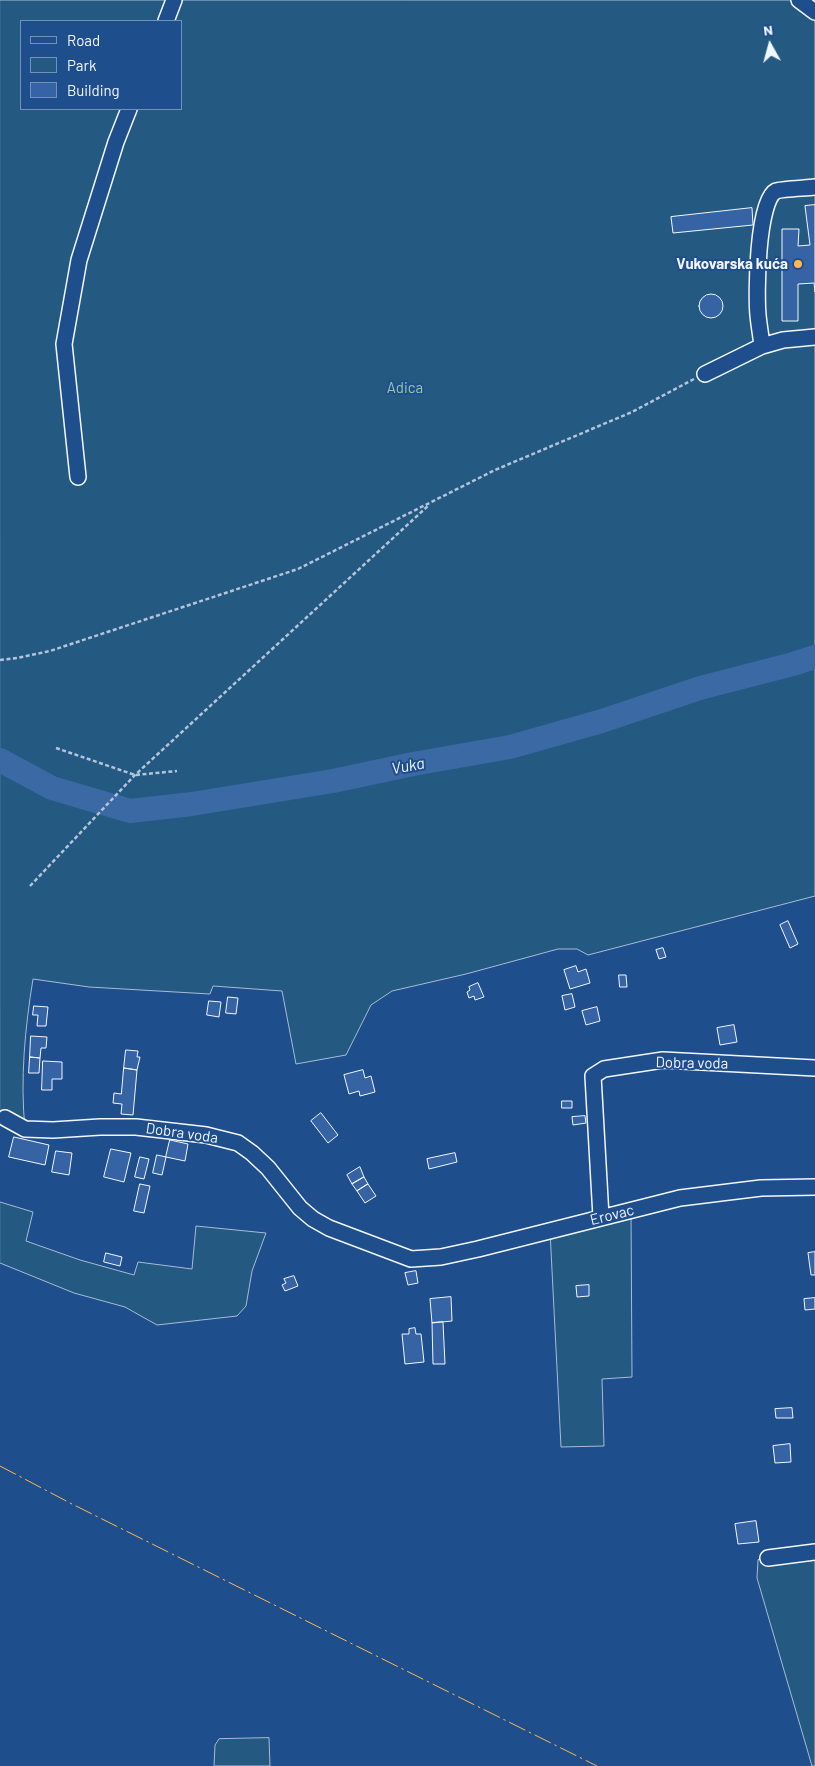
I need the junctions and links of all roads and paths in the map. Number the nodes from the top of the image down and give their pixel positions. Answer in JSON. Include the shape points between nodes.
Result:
{"nodes":[{"id":1,"x":174,"y":0,"type":"edge"},
{"id":2,"x":799,"y":0,"type":"edge"},
{"id":3,"x":815,"y":12,"type":"edge"},
{"id":4,"x":166,"y":20,"type":"edge"},
{"id":5,"x":129,"y":110,"type":"edge"},
{"id":6,"x":815,"y":187,"type":"edge"},
{"id":7,"x":815,"y":337,"type":"edge"},
{"id":8,"x":762,"y":346,"type":"junction"},
{"id":9,"x":705,"y":374,"type":"joint"},
{"id":10,"x":78,"y":477,"type":"dead end"},
{"id":11,"x":432,"y":502,"type":"junction"},
{"id":12,"x":0,"y":660,"type":"edge"},
{"id":13,"x":56,"y":748,"type":"dead end"},
{"id":14,"x":177,"y":771,"type":"dead end"},
{"id":15,"x":135,"y":775,"type":"junction"},
{"id":16,"x":30,"y":886,"type":"dead end"},
{"id":17,"x":815,"y":1068,"type":"edge"},
{"id":18,"x":5,"y":1118,"type":"dead end"},
{"id":19,"x":815,"y":1187,"type":"edge"},
{"id":20,"x":601,"y":1217,"type":"junction"},
{"id":21,"x":411,"y":1259,"type":"joint"},
{"id":22,"x":815,"y":1552,"type":"edge"},
{"id":23,"x":768,"y":1558,"type":"dead end"}],
"edges":[{"from":1,"to":4,"type":"street"},
{"from":2,"to":3,"type":"street"},
{"from":5,"to":10,"type":"street","via":[[79,260],[64,344]]},
{"from":6,"to":8,"type":"street","via":[[776,191],[762,217],[757,283]]},
{"from":7,"to":8,"type":"street"},
{"from":8,"to":9,"type":"street"},
{"from":9,"to":11,"type":"path","via":[[632,412],[495,470]]},
{"from":11,"to":12,"type":"path","via":[[298,569],[50,650]]},
{"from":11,"to":15,"type":"path"},
{"from":13,"to":15,"type":"path"},
{"from":14,"to":15,"type":"path"},
{"from":15,"to":16,"type":"path"},
{"from":17,"to":20,"type":"street","name":"Dobra voda","via":[[663,1060],[604,1069],[593,1076]]},
{"from":18,"to":21,"type":"street","name":"Dobra voda","via":[[25,1129],[136,1127],[206,1135],[238,1143],[268,1168],[313,1219]]},
{"from":19,"to":20,"type":"street","name":"Erovac","via":[[761,1188],[680,1198]]},
{"from":20,"to":21,"type":"street","name":"Erovac","via":[[478,1250]]},
{"from":22,"to":23,"type":"street"}]}
